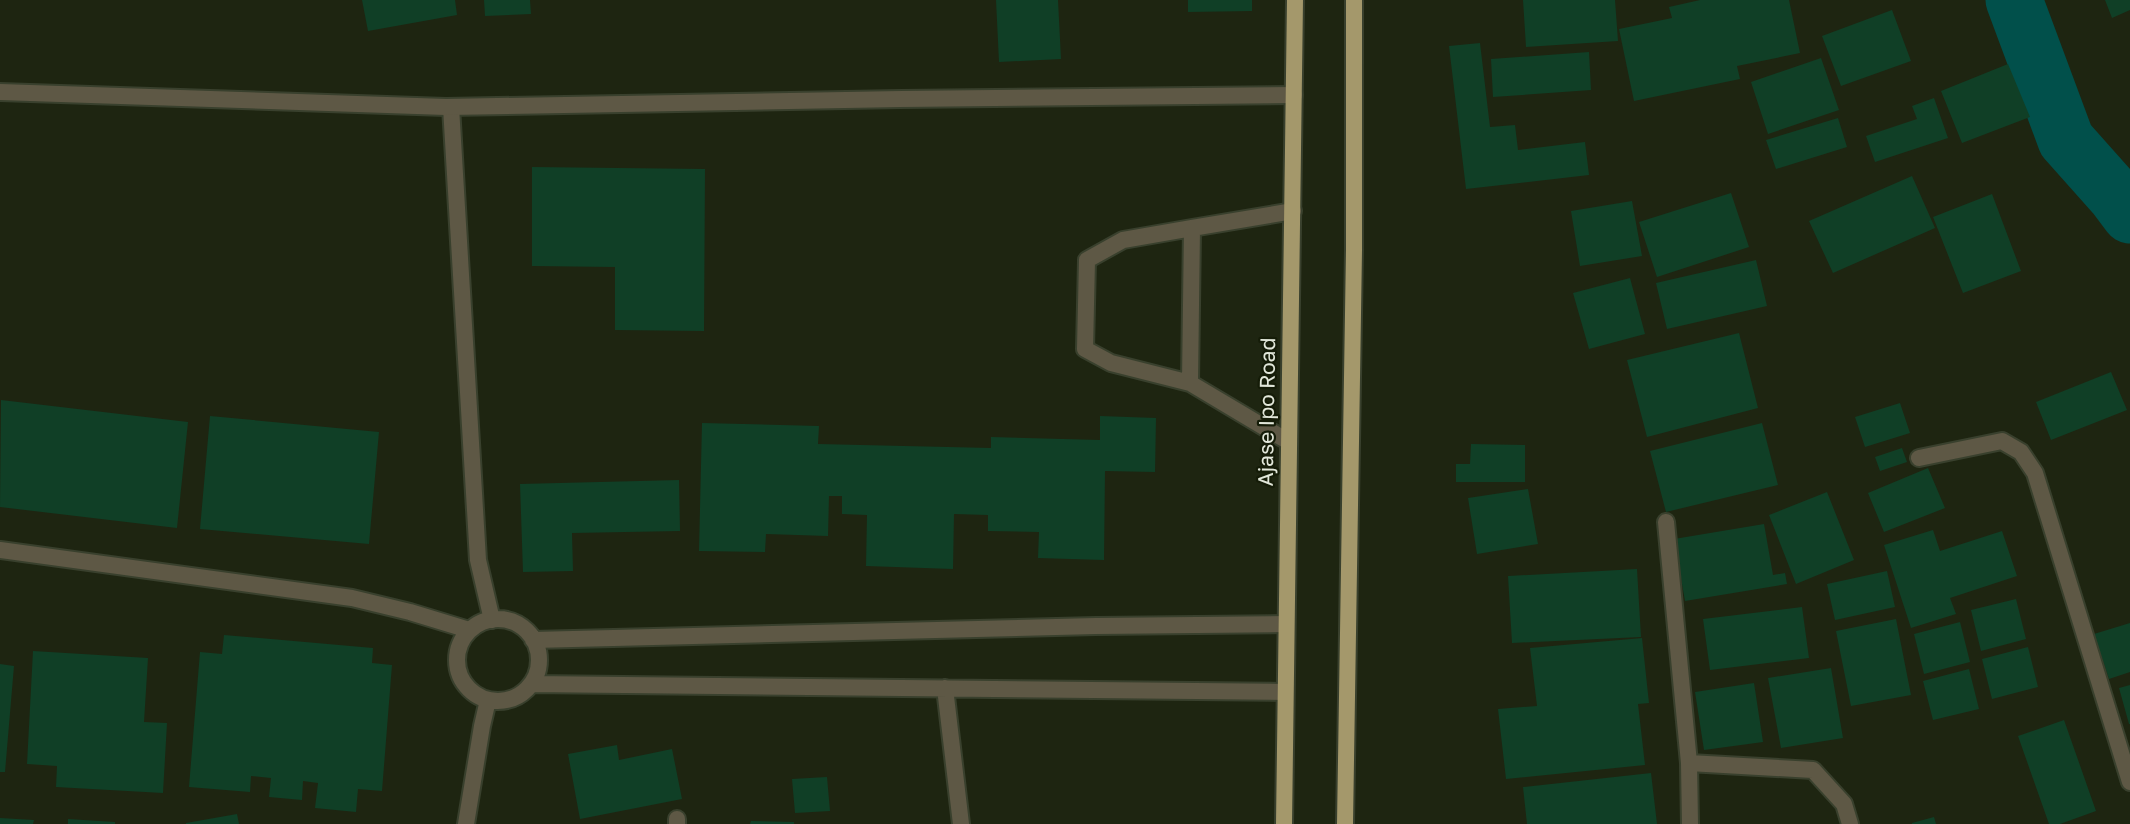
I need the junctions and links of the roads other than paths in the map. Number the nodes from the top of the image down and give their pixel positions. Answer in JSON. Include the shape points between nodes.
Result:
{"nodes":[{"id":1,"x":1295,"y":0,"type":"edge"},
{"id":2,"x":1354,"y":0,"type":"edge"},
{"id":3,"x":0,"y":92,"type":"edge"},
{"id":4,"x":1294,"y":95,"type":"junction"},
{"id":5,"x":452,"y":107,"type":"junction"},
{"id":6,"x":1293,"y":211,"type":"junction"},
{"id":7,"x":1192,"y":228,"type":"junction"},
{"id":8,"x":1190,"y":383,"type":"junction"},
{"id":9,"x":1289,"y":442,"type":"junction"},
{"id":10,"x":1919,"y":458,"type":"dead end"},
{"id":11,"x":1666,"y":522,"type":"dead end"},
{"id":12,"x":0,"y":549,"type":"edge"},
{"id":13,"x":492,"y":620,"type":"junction"},
{"id":14,"x":1286,"y":624,"type":"junction"},
{"id":15,"x":469,"y":630,"type":"junction"},
{"id":16,"x":533,"y":640,"type":"junction"},
{"id":17,"x":531,"y":684,"type":"junction"},
{"id":18,"x":945,"y":688,"type":"junction"},
{"id":19,"x":1285,"y":692,"type":"junction"},
{"id":20,"x":488,"y":700,"type":"junction"},
{"id":21,"x":1689,"y":763,"type":"junction"},
{"id":22,"x":2130,"y":782,"type":"edge"},
{"id":23,"x":466,"y":824,"type":"edge"},
{"id":24,"x":961,"y":824,"type":"edge"},
{"id":25,"x":1284,"y":824,"type":"edge"},
{"id":26,"x":1345,"y":824,"type":"edge"},
{"id":27,"x":1690,"y":824,"type":"edge"},
{"id":28,"x":1850,"y":824,"type":"edge"}],
"edges":[{"from":1,"to":4,"type":"highway","name":"Ajase Ipo Road"},
{"from":2,"to":26,"type":"highway"},
{"from":3,"to":5,"type":"street"},
{"from":4,"to":5,"type":"street"},
{"from":4,"to":6,"type":"highway","name":"Ajase Ipo Road"},
{"from":5,"to":13,"type":"street","via":[[478,560]]},
{"from":6,"to":7,"type":"street"},
{"from":6,"to":9,"type":"highway","name":"Ajase Ipo Road"},
{"from":7,"to":8,"type":"street"},
{"from":7,"to":8,"type":"street","via":[[1123,240],[1087,260],[1085,349],[1111,363]]},
{"from":8,"to":9,"type":"street"},
{"from":9,"to":14,"type":"highway","name":"Ajase Ipo Road"},
{"from":10,"to":22,"type":"street","via":[[2002,441],[2021,452],[2036,473]]},
{"from":11,"to":21,"type":"street"},
{"from":12,"to":15,"type":"street","via":[[343,597]]},
{"from":13,"to":15,"type":"street"},
{"from":13,"to":16,"type":"street","via":[[508,620],[522,627]]},
{"from":14,"to":16,"type":"street"},
{"from":14,"to":19,"type":"highway","name":"Ajase Ipo Road"},
{"from":15,"to":20,"type":"street","via":[[459,645],[457,663],[461,679],[472,693]]},
{"from":16,"to":17,"type":"street","via":[[538,654]]},
{"from":17,"to":18,"type":"street"},
{"from":17,"to":20,"type":"street","via":[[519,696],[504,701]]},
{"from":18,"to":19,"type":"street"},
{"from":18,"to":24,"type":"street"},
{"from":19,"to":25,"type":"highway","name":"Ajase Ipo Road"},
{"from":20,"to":23,"type":"street"},
{"from":21,"to":27,"type":"street"},
{"from":21,"to":28,"type":"street","via":[[1813,770],[1844,804]]}]}
